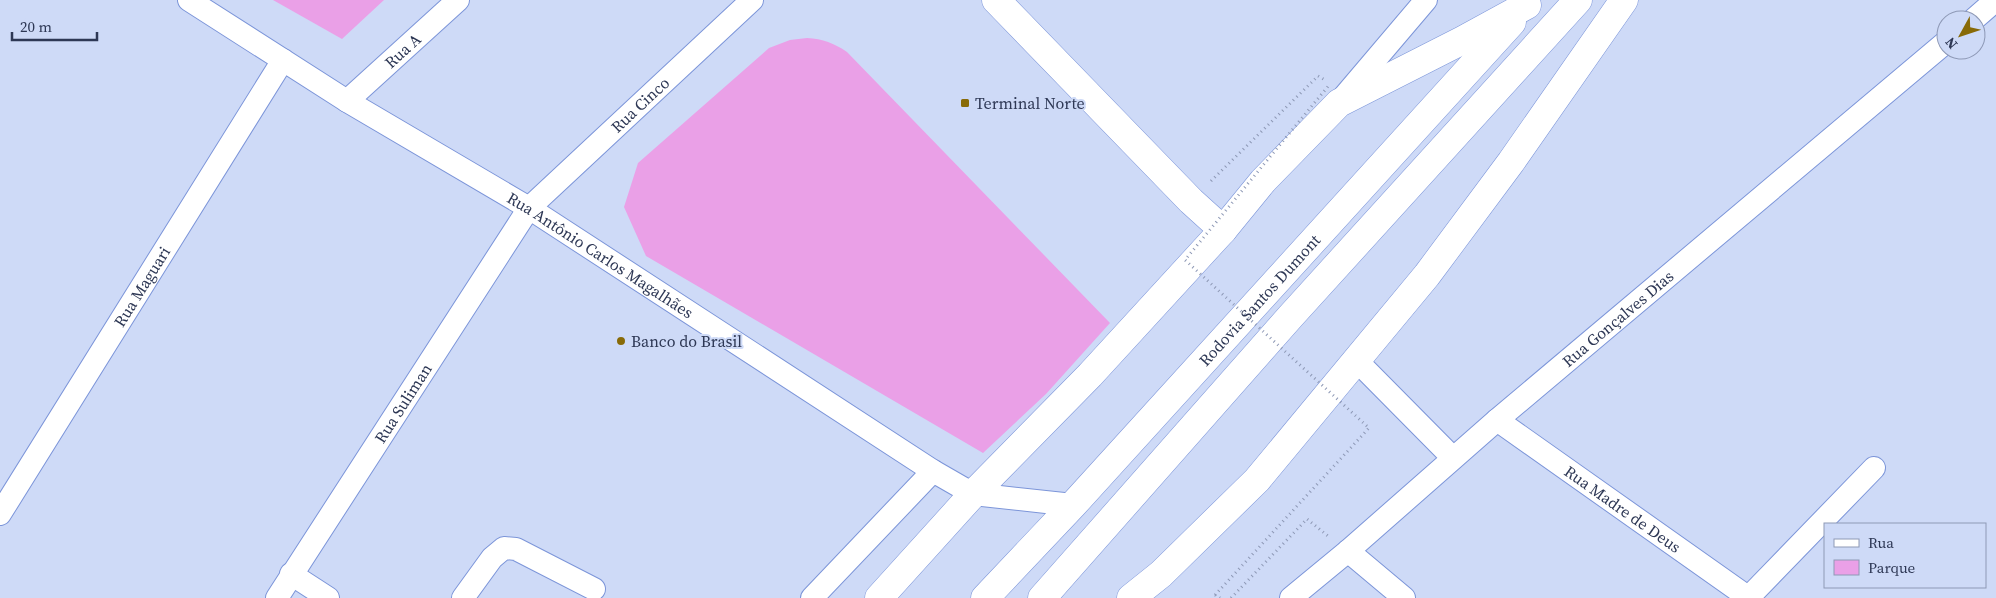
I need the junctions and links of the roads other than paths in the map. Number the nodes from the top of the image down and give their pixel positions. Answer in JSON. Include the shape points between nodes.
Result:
{"nodes":[{"id":1,"x":189,"y":0,"type":"edge"},
{"id":2,"x":752,"y":0,"type":"edge"},
{"id":3,"x":996,"y":0,"type":"edge"},
{"id":4,"x":1426,"y":0,"type":"edge"},
{"id":5,"x":1578,"y":0,"type":"edge"},
{"id":6,"x":1624,"y":0,"type":"edge"},
{"id":7,"x":1996,"y":0,"type":"edge"},
{"id":8,"x":1529,"y":2,"type":"edge"},
{"id":9,"x":444,"y":5,"type":"edge"},
{"id":10,"x":1984,"y":10,"type":"edge"},
{"id":11,"x":1936,"y":50,"type":"edge"},
{"id":12,"x":283,"y":60,"type":"junction"},
{"id":13,"x":1334,"y":93,"type":"junction"},
{"id":14,"x":347,"y":101,"type":"junction"},
{"id":15,"x":528,"y":208,"type":"junction"},
{"id":16,"x":1223,"y":230,"type":"junction"},
{"id":17,"x":1356,"y":360,"type":"junction"},
{"id":18,"x":1497,"y":420,"type":"junction"},
{"id":19,"x":1453,"y":458,"type":"junction"},
{"id":20,"x":1874,"y":468,"type":"dead end"},
{"id":21,"x":933,"y":471,"type":"junction"},
{"id":22,"x":973,"y":494,"type":"junction"},
{"id":23,"x":1073,"y":505,"type":"junction"},
{"id":24,"x":0,"y":514,"type":"edge"},
{"id":25,"x":1348,"y":551,"type":"junction"},
{"id":26,"x":291,"y":574,"type":"junction"},
{"id":27,"x":594,"y":589,"type":"dead end"},
{"id":28,"x":277,"y":598,"type":"edge"},
{"id":29,"x":328,"y":598,"type":"edge"},
{"id":30,"x":463,"y":598,"type":"edge"},
{"id":31,"x":812,"y":598,"type":"edge"},
{"id":32,"x":880,"y":598,"type":"edge"},
{"id":33,"x":985,"y":598,"type":"edge"},
{"id":34,"x":1042,"y":598,"type":"edge"},
{"id":35,"x":1132,"y":598,"type":"edge"},
{"id":36,"x":1291,"y":598,"type":"edge"},
{"id":37,"x":1404,"y":598,"type":"edge"},
{"id":38,"x":1749,"y":598,"type":"edge"}],
"edges":[{"from":1,"to":12,"type":"street","name":"Rua Antônio Carlos Magalhães"},
{"from":2,"to":15,"type":"street","name":"Rua Cinco"},
{"from":3,"to":16,"type":"main road"},
{"from":4,"to":13,"type":"street"},
{"from":5,"to":34,"type":"main road","name":"Rodovia Santos Dumont","via":[[1290,317]]},
{"from":6,"to":17,"type":"main road","via":[[1427,275]]},
{"from":7,"to":10,"type":"street"},
{"from":8,"to":13,"type":"main road","via":[[1461,41]]},
{"from":8,"to":23,"type":"main road","name":"Rodovia Santos Dumont"},
{"from":9,"to":14,"type":"street","name":"Rua A"},
{"from":11,"to":18,"type":"street","name":"Rua Gonçalves Dias"},
{"from":12,"to":14,"type":"street","name":"Rua Antônio Carlos Magalhães"},
{"from":12,"to":24,"type":"street","name":"Rua Maguari"},
{"from":13,"to":16,"type":"main road"},
{"from":14,"to":15,"type":"street","name":"Rua Antônio Carlos Magalhães"},
{"from":15,"to":21,"type":"street","name":"Rua Antônio Carlos Magalhães"},
{"from":15,"to":26,"type":"street","name":"Rua Suliman"},
{"from":16,"to":22,"type":"main road","via":[[1090,375]]},
{"from":17,"to":19,"type":"street"},
{"from":17,"to":35,"type":"main road","via":[[1257,480]]},
{"from":18,"to":19,"type":"street","name":"Rua Gonçalves Dias"},
{"from":18,"to":38,"type":"street","name":"Rua Madre de Deus"},
{"from":19,"to":25,"type":"street","name":"Rua Gonçalves Dias"},
{"from":20,"to":38,"type":"street"},
{"from":21,"to":22,"type":"street","name":"Rua Antônio Carlos Magalhães"},
{"from":21,"to":31,"type":"street"},
{"from":22,"to":23,"type":"street","name":"Rua Antônio Carlos Magalhães"},
{"from":22,"to":32,"type":"main road"},
{"from":23,"to":33,"type":"main road","name":"Rodovia Santos Dumont"},
{"from":25,"to":36,"type":"street","name":"Rua Gonçalves Dias"},
{"from":25,"to":37,"type":"street"},
{"from":26,"to":28,"type":"street","name":"Rua Suliman"},
{"from":26,"to":29,"type":"street"},
{"from":27,"to":30,"type":"street","via":[[516,549],[504,548],[492,558]]}]}
